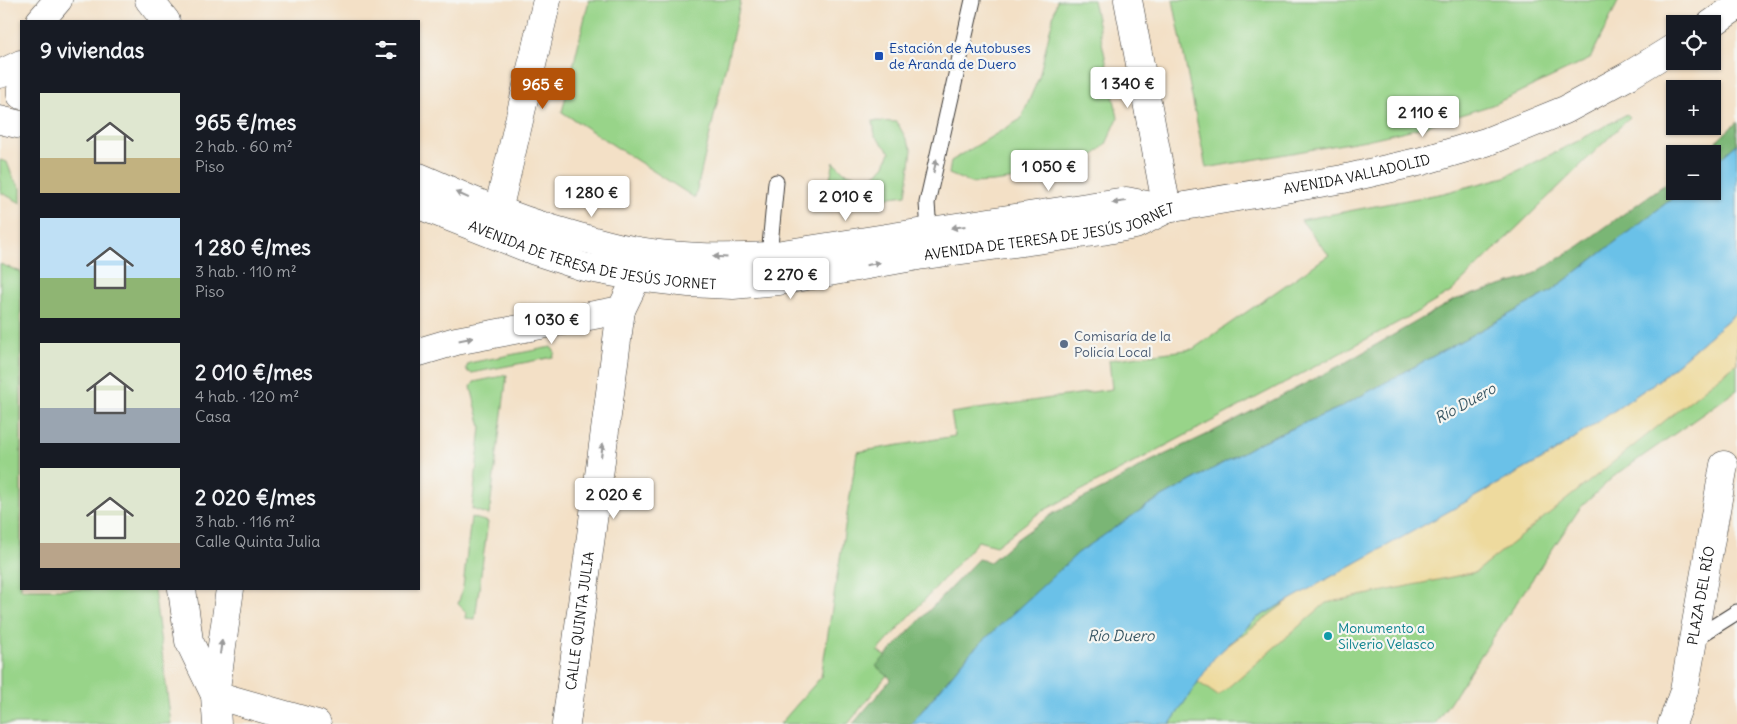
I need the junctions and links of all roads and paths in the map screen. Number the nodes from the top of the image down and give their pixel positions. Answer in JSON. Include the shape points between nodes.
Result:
{"nodes":[{"id":1,"x":58,"y":0,"type":"edge"},
{"id":2,"x":149,"y":0,"type":"edge"},
{"id":3,"x":547,"y":0,"type":"edge"},
{"id":4,"x":972,"y":0,"type":"edge"},
{"id":5,"x":1128,"y":0,"type":"edge"},
{"id":6,"x":1737,"y":6,"type":"edge"},
{"id":7,"x":1721,"y":17,"type":"edge"},
{"id":8,"x":41,"y":20,"type":"edge"},
{"id":9,"x":165,"y":20,"type":"edge"},
{"id":10,"x":1666,"y":53,"type":"edge"},
{"id":11,"x":20,"y":64,"type":"edge"},
{"id":12,"x":0,"y":74,"type":"edge"},
{"id":13,"x":0,"y":120,"type":"edge"},
{"id":14,"x":20,"y":125,"type":"edge"},
{"id":15,"x":420,"y":177,"type":"edge"},
{"id":16,"x":776,"y":182,"type":"dead end"},
{"id":17,"x":420,"y":205,"type":"edge"},
{"id":18,"x":1166,"y":209,"type":"junction"},
{"id":19,"x":498,"y":211,"type":"junction"},
{"id":20,"x":929,"y":231,"type":"junction"},
{"id":21,"x":769,"y":256,"type":"junction"},
{"id":22,"x":636,"y":277,"type":"junction"},
{"id":23,"x":620,"y":310,"type":"junction"},
{"id":24,"x":420,"y":352,"type":"edge"},
{"id":25,"x":1724,"y":465,"type":"dead end"},
{"id":26,"x":182,"y":590,"type":"edge"},
{"id":27,"x":230,"y":590,"type":"edge"},
{"id":28,"x":1737,"y":612,"type":"edge"},
{"id":29,"x":1694,"y":640,"type":"junction"},
{"id":30,"x":215,"y":695,"type":"junction"},
{"id":31,"x":216,"y":724,"type":"edge"},
{"id":32,"x":317,"y":724,"type":"edge"},
{"id":33,"x":566,"y":724,"type":"edge"},
{"id":34,"x":1672,"y":724,"type":"edge"}],
"edges":[{"from":1,"to":8,"type":"street"},
{"from":2,"to":9,"type":"street"},
{"from":3,"to":19,"type":"street"},
{"from":20,"to":4,"type":"lane","one_way":true,"via":[[927,203]]},
{"from":5,"to":18,"type":"street"},
{"from":6,"to":7,"type":"street"},
{"from":10,"to":18,"type":"street","name":"AVENIDA VALLADOLID","via":[[1564,110],[1486,142],[1343,179]]},
{"from":11,"to":12,"type":"street"},
{"from":13,"to":14,"type":"street"},
{"from":19,"to":15,"type":"street","name":"AVENIDA DE TERESA DE JESÚS JORNET","one_way":true},
{"from":16,"to":21,"type":"lane"},
{"from":17,"to":22,"type":"street","name":"AVENIDA DE TERESA DE JESÚS JORNET","via":[[535,251],[584,267]]},
{"from":18,"to":20,"type":"street","name":"AVENIDA DE TERESA DE JESÚS JORNET","one_way":true,"via":[[1126,201]]},
{"from":22,"to":18,"type":"street","name":"AVENIDA DE TERESA DE JESÚS JORNET","one_way":true,"via":[[734,285],[779,281],[918,256],[1110,230],[1135,225]]},
{"from":21,"to":19,"type":"street","name":"AVENIDA DE TERESA DE JESÚS JORNET","one_way":true,"via":[[733,258],[646,252],[607,245]]},
{"from":20,"to":21,"type":"street","name":"AVENIDA DE TERESA DE JESÚS JORNET"},
{"from":22,"to":23,"type":"street"},
{"from":24,"to":23,"type":"street","one_way":true,"via":[[456,341]]},
{"from":33,"to":23,"type":"street","name":"CALLE QUINTA JULIA","one_way":true},
{"from":25,"to":29,"type":"street","name":"PLAZA DEL RÍO"},
{"from":26,"to":30,"type":"street","via":[[189,641]]},
{"from":30,"to":27,"type":"street","one_way":true},
{"from":28,"to":29,"type":"lane"},
{"from":29,"to":34,"type":"street","name":"PLAZA DEL RÍO","via":[[1684,691]]},
{"from":30,"to":31,"type":"street"},
{"from":30,"to":32,"type":"street"}]}
